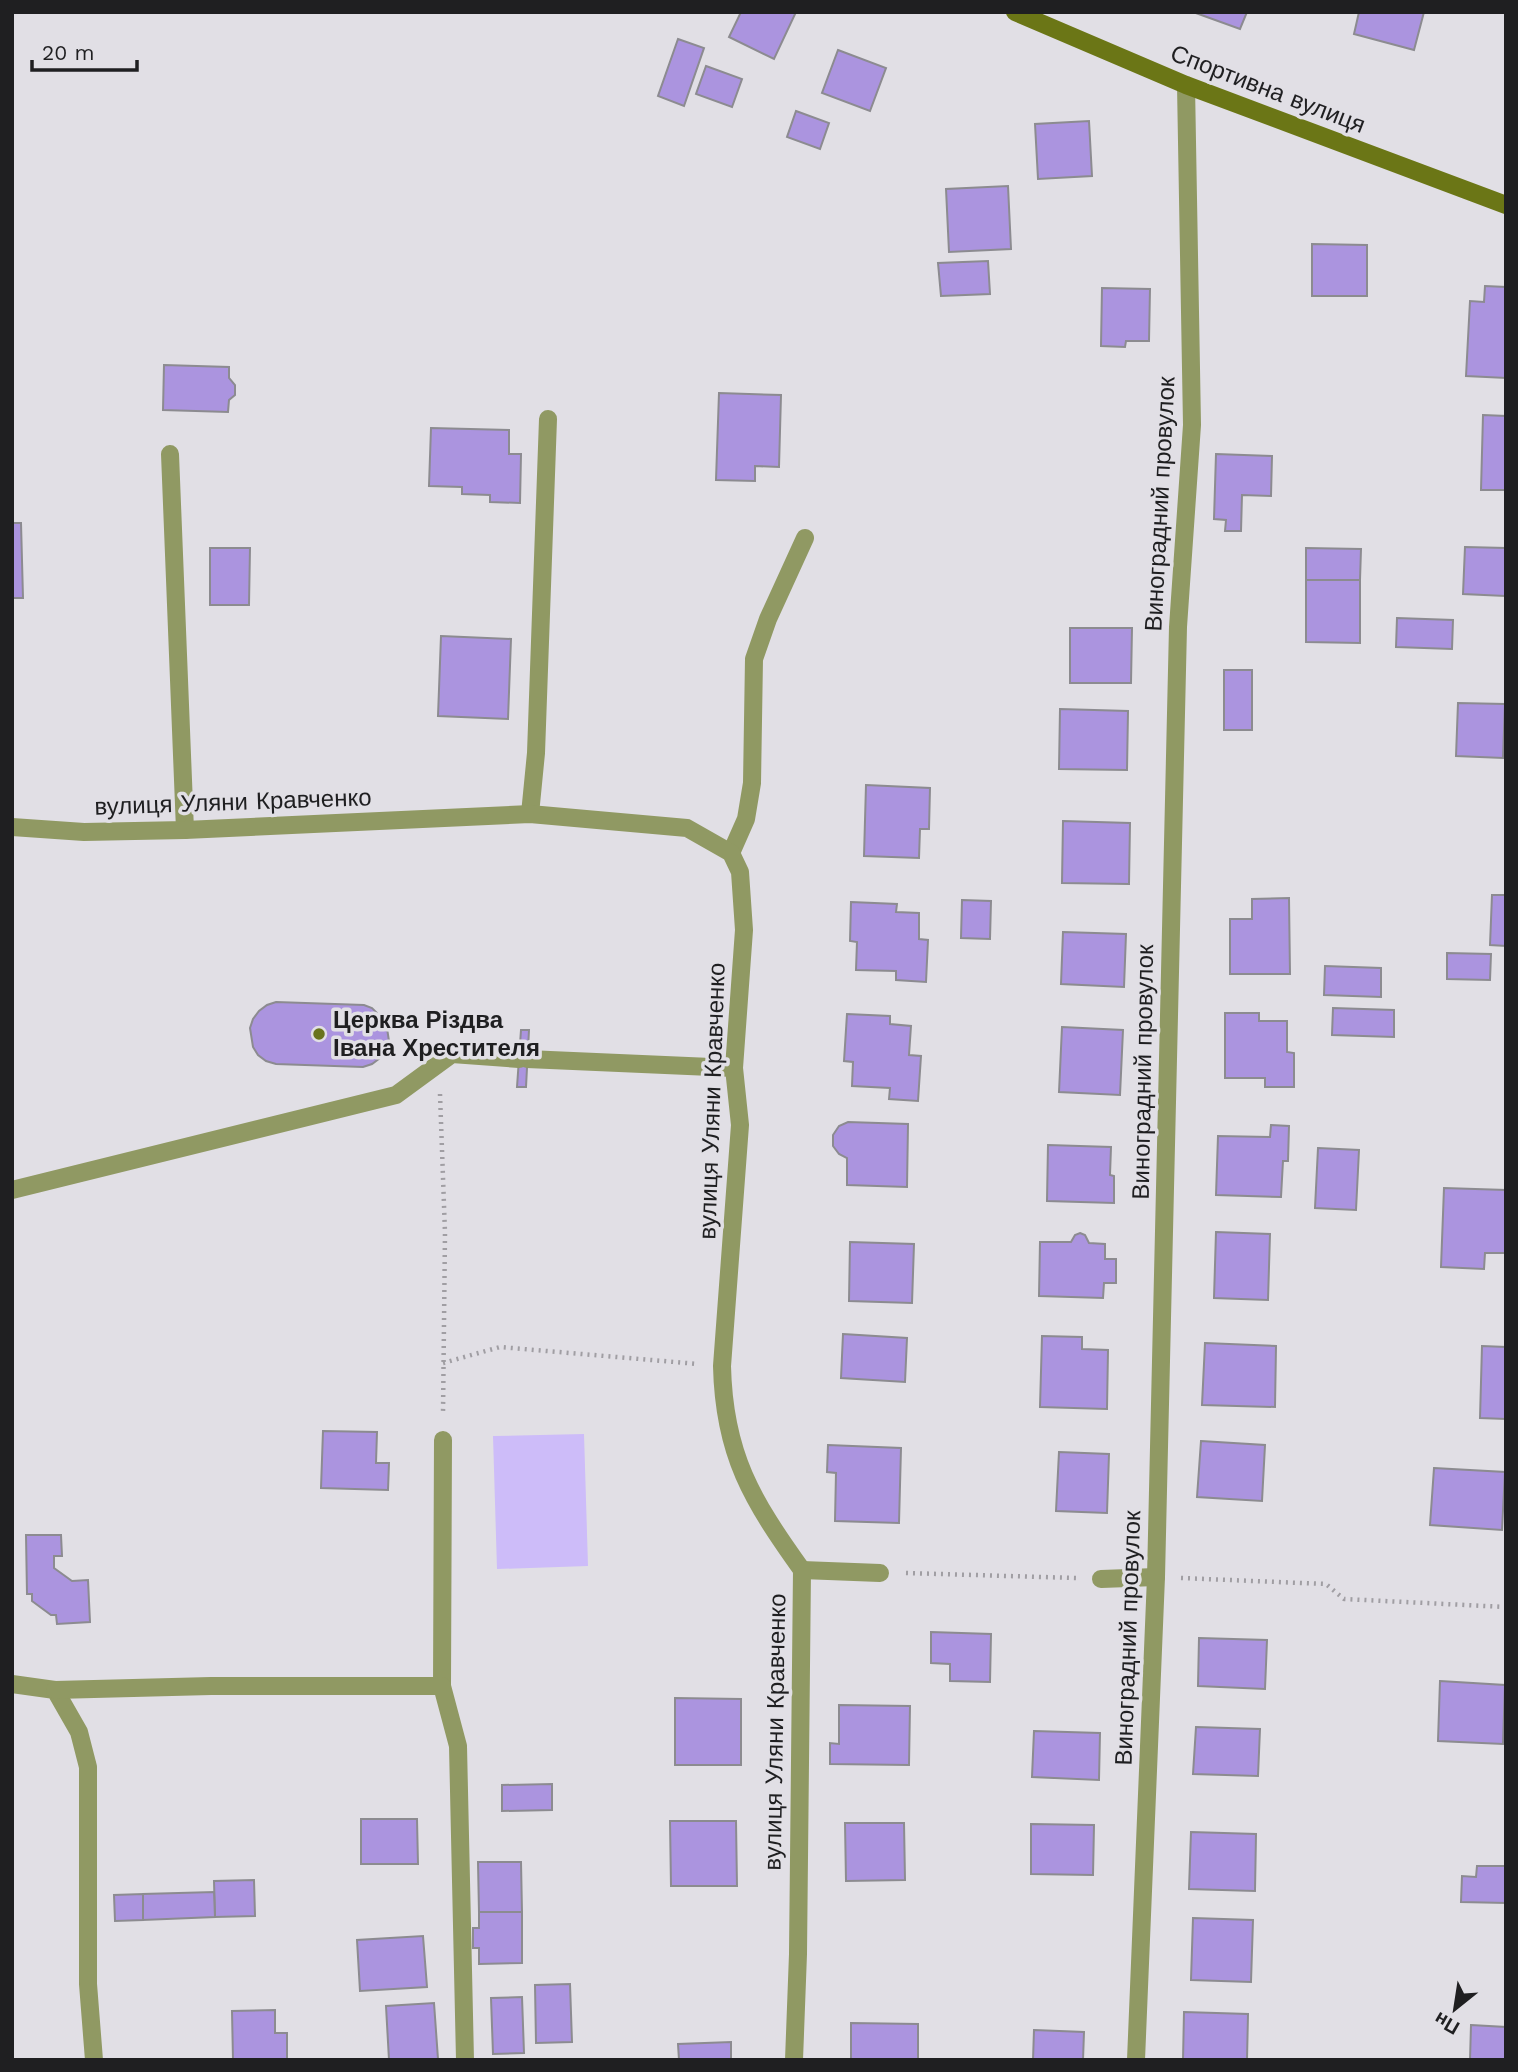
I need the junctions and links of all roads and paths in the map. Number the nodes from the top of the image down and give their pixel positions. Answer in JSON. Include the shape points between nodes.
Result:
{"nodes":[{"id":1,"x":1015,"y":12,"type":"edge"},
{"id":2,"x":1186,"y":85,"type":"junction"},
{"id":3,"x":1506,"y":205,"type":"edge"},
{"id":4,"x":548,"y":419,"type":"dead end"},
{"id":5,"x":170,"y":454,"type":"dead end"},
{"id":6,"x":806,"y":538,"type":"dead end"},
{"id":7,"x":530,"y":814,"type":"junction"},
{"id":8,"x":12,"y":827,"type":"edge"},
{"id":9,"x":185,"y":830,"type":"junction"},
{"id":10,"x":731,"y":853,"type":"junction"},
{"id":11,"x":439,"y":1064,"type":"junction"},
{"id":12,"x":734,"y":1068,"type":"junction"},
{"id":13,"x":12,"y":1190,"type":"edge"},
{"id":14,"x":443,"y":1363,"type":"junction"},
{"id":15,"x":722,"y":1366,"type":"junction"},
{"id":16,"x":443,"y":1440,"type":"joint"},
{"id":17,"x":802,"y":1570,"type":"junction"},
{"id":18,"x":880,"y":1573,"type":"joint"},
{"id":19,"x":1156,"y":1577,"type":"junction"},
{"id":20,"x":1101,"y":1579,"type":"joint"},
{"id":21,"x":1506,"y":1607,"type":"edge"},
{"id":22,"x":12,"y":1684,"type":"edge"},
{"id":23,"x":443,"y":1686,"type":"junction"},
{"id":24,"x":55,"y":1690,"type":"junction"},
{"id":25,"x":94,"y":2060,"type":"edge"},
{"id":26,"x":465,"y":2060,"type":"edge"},
{"id":27,"x":794,"y":2060,"type":"edge"},
{"id":28,"x":1136,"y":2060,"type":"edge"}],
"edges":[{"from":1,"to":2,"type":"street","name":"Спортивна вулиця"},
{"from":2,"to":3,"type":"street","name":"Спортивна вулиця"},
{"from":2,"to":19,"type":"street","name":"Виноградний провулок","via":[[1192,425],[1178,627]]},
{"from":4,"to":7,"type":"street"},
{"from":5,"to":9,"type":"street"},
{"from":6,"to":10,"type":"street","via":[[754,659],[752,783],[746,819]]},
{"from":7,"to":9,"type":"street","name":"вулиця Уляни Кравченко"},
{"from":7,"to":10,"type":"street","name":"вулиця Уляни Кравченко","via":[[687,828]]},
{"from":8,"to":9,"type":"street","name":"вулиця Уляни Кравченко","via":[[84,832]]},
{"from":10,"to":12,"type":"street","name":"вулиця Уляни Кравченко","via":[[740,872],[744,930]]},
{"from":11,"to":12,"type":"street","via":[[452,1054]]},
{"from":11,"to":13,"type":"street","via":[[396,1095]]},
{"from":11,"to":14,"type":"path","via":[[445,1233]]},
{"from":12,"to":15,"type":"street","name":"вулиця Уляни Кравченко","via":[[740,1125]]},
{"from":14,"to":15,"type":"path","via":[[500,1347]]},
{"from":14,"to":16,"type":"path"},
{"from":15,"to":17,"type":"street","name":"вулиця Уляни Кравченко","via":[[727,1426],[745,1480],[767,1522]]},
{"from":16,"to":23,"type":"street"},
{"from":17,"to":18,"type":"street"},
{"from":17,"to":27,"type":"street","name":"вулиця Уляни Кравченко"},
{"from":18,"to":20,"type":"path"},
{"from":19,"to":20,"type":"street"},
{"from":19,"to":21,"type":"path","via":[[1326,1584],[1345,1599]]},
{"from":19,"to":28,"type":"street","name":"Виноградний провулок"},
{"from":22,"to":24,"type":"street"},
{"from":23,"to":24,"type":"street"},
{"from":23,"to":26,"type":"street","via":[[458,1746]]},
{"from":24,"to":25,"type":"street","via":[[79,1732],[88,1767]]}]}
